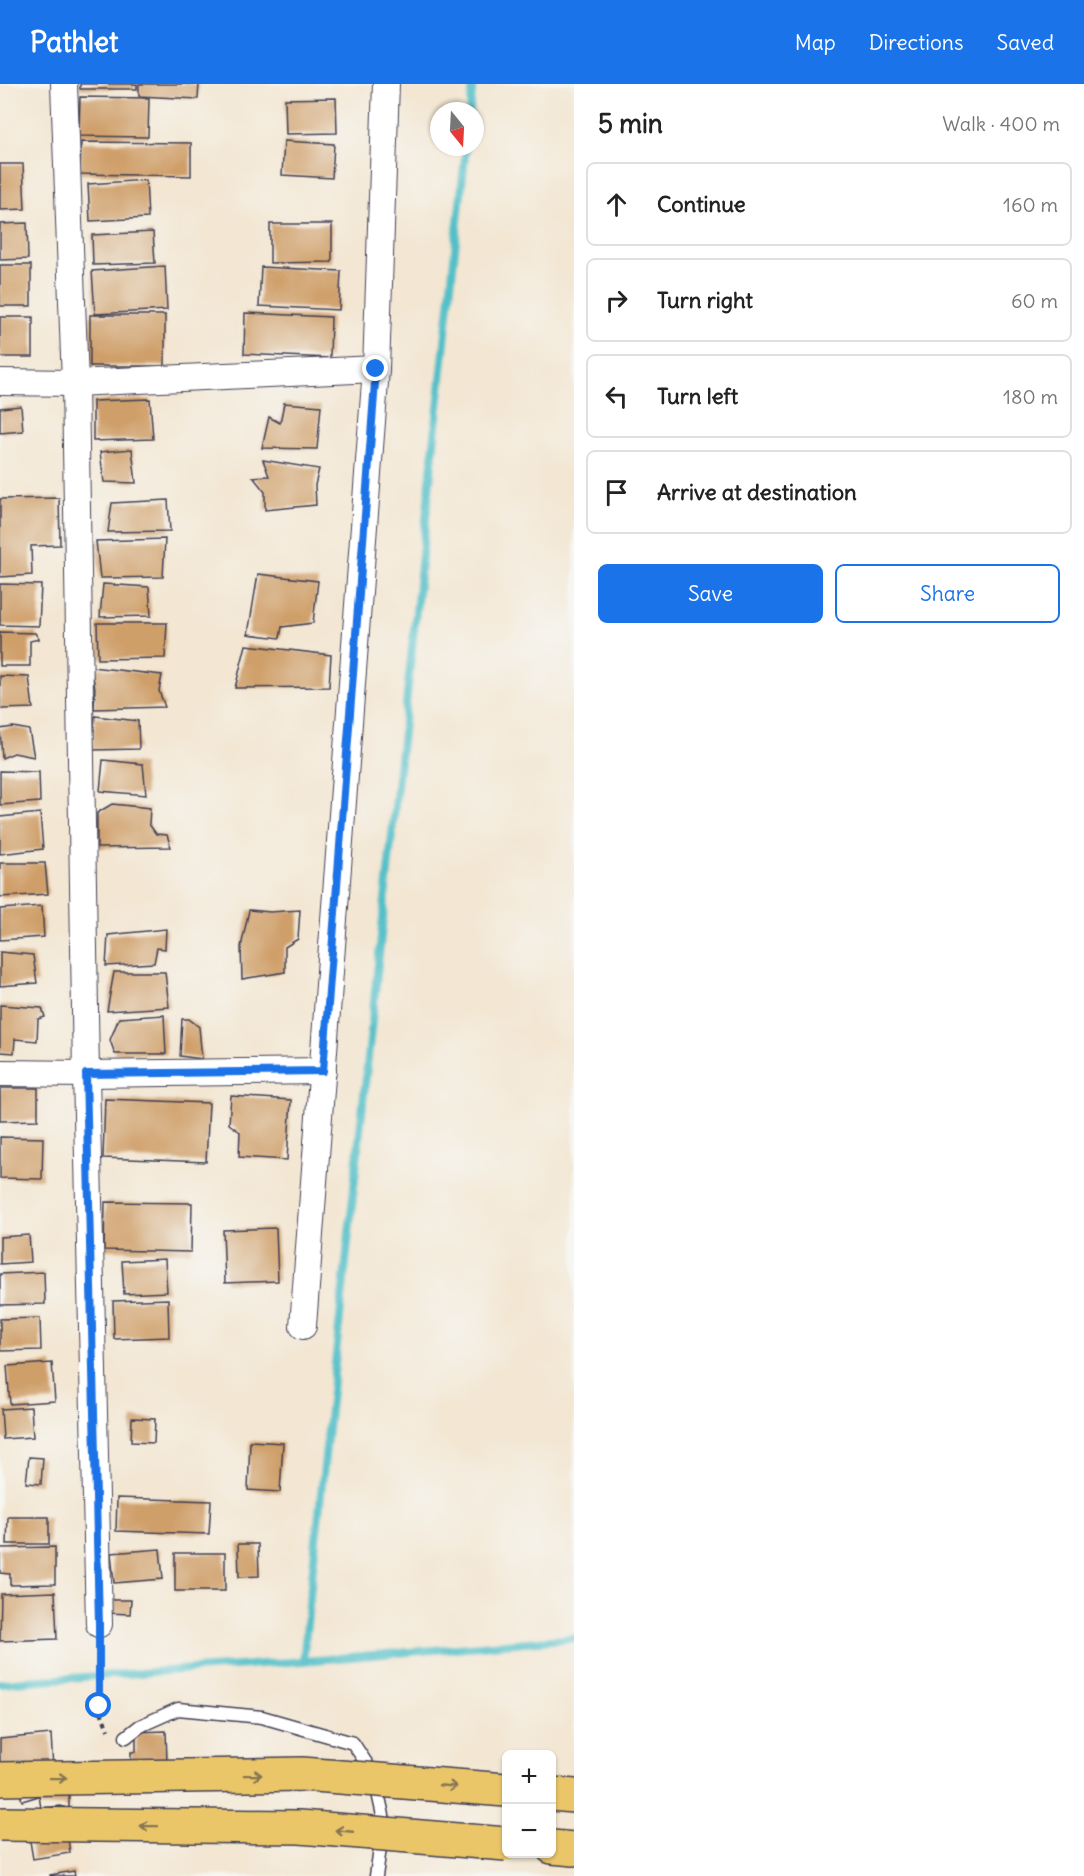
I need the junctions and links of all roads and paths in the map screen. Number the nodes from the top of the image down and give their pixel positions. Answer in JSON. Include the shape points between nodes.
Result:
{"nodes":[{"id":1,"x":64,"y":84,"type":"edge"},
{"id":2,"x":386,"y":84,"type":"edge"},
{"id":3,"x":376,"y":369,"type":"junction"},
{"id":4,"x":0,"y":382,"type":"edge"},
{"id":5,"x":75,"y":383,"type":"junction"},
{"id":6,"x":323,"y":1071,"type":"junction"},
{"id":7,"x":0,"y":1073,"type":"edge"},
{"id":8,"x":86,"y":1074,"type":"junction"},
{"id":9,"x":303,"y":1326,"type":"dead end"},
{"id":10,"x":99,"y":1624,"type":"joint"},
{"id":11,"x":99,"y":1706,"type":"dead end"},
{"id":12,"x":126,"y":1737,"type":"dead end"},
{"id":13,"x":0,"y":1779,"type":"edge"},
{"id":14,"x":502,"y":1790,"type":"edge"},
{"id":15,"x":556,"y":1794,"type":"edge"},
{"id":16,"x":574,"y":1796,"type":"edge"},
{"id":17,"x":0,"y":1824,"type":"edge"},
{"id":18,"x":502,"y":1844,"type":"edge"},
{"id":19,"x":556,"y":1847,"type":"edge"},
{"id":20,"x":574,"y":1849,"type":"edge"},
{"id":21,"x":376,"y":1876,"type":"edge"}],
"edges":[{"from":1,"to":5,"type":"street"},
{"from":2,"to":3,"type":"street"},
{"from":3,"to":5,"type":"street"},
{"from":3,"to":6,"type":"street"},
{"from":4,"to":5,"type":"street"},
{"from":5,"to":8,"type":"street"},
{"from":6,"to":8,"type":"street"},
{"from":6,"to":9,"type":"street"},
{"from":7,"to":8,"type":"street"},
{"from":8,"to":10,"type":"street"},
{"from":10,"to":11,"type":"path"},
{"from":12,"to":21,"type":"lane","via":[[140,1726],[178,1709],[262,1717],[352,1743],[374,1775],[384,1820]]},
{"from":13,"to":14,"type":"main road","one_way":true,"bridge":true,"via":[[302,1774]]},
{"from":15,"to":16,"type":"main road"},
{"from":18,"to":17,"type":"main road","one_way":true,"bridge":true,"via":[[300,1827]]},
{"from":19,"to":20,"type":"main road"}]}
